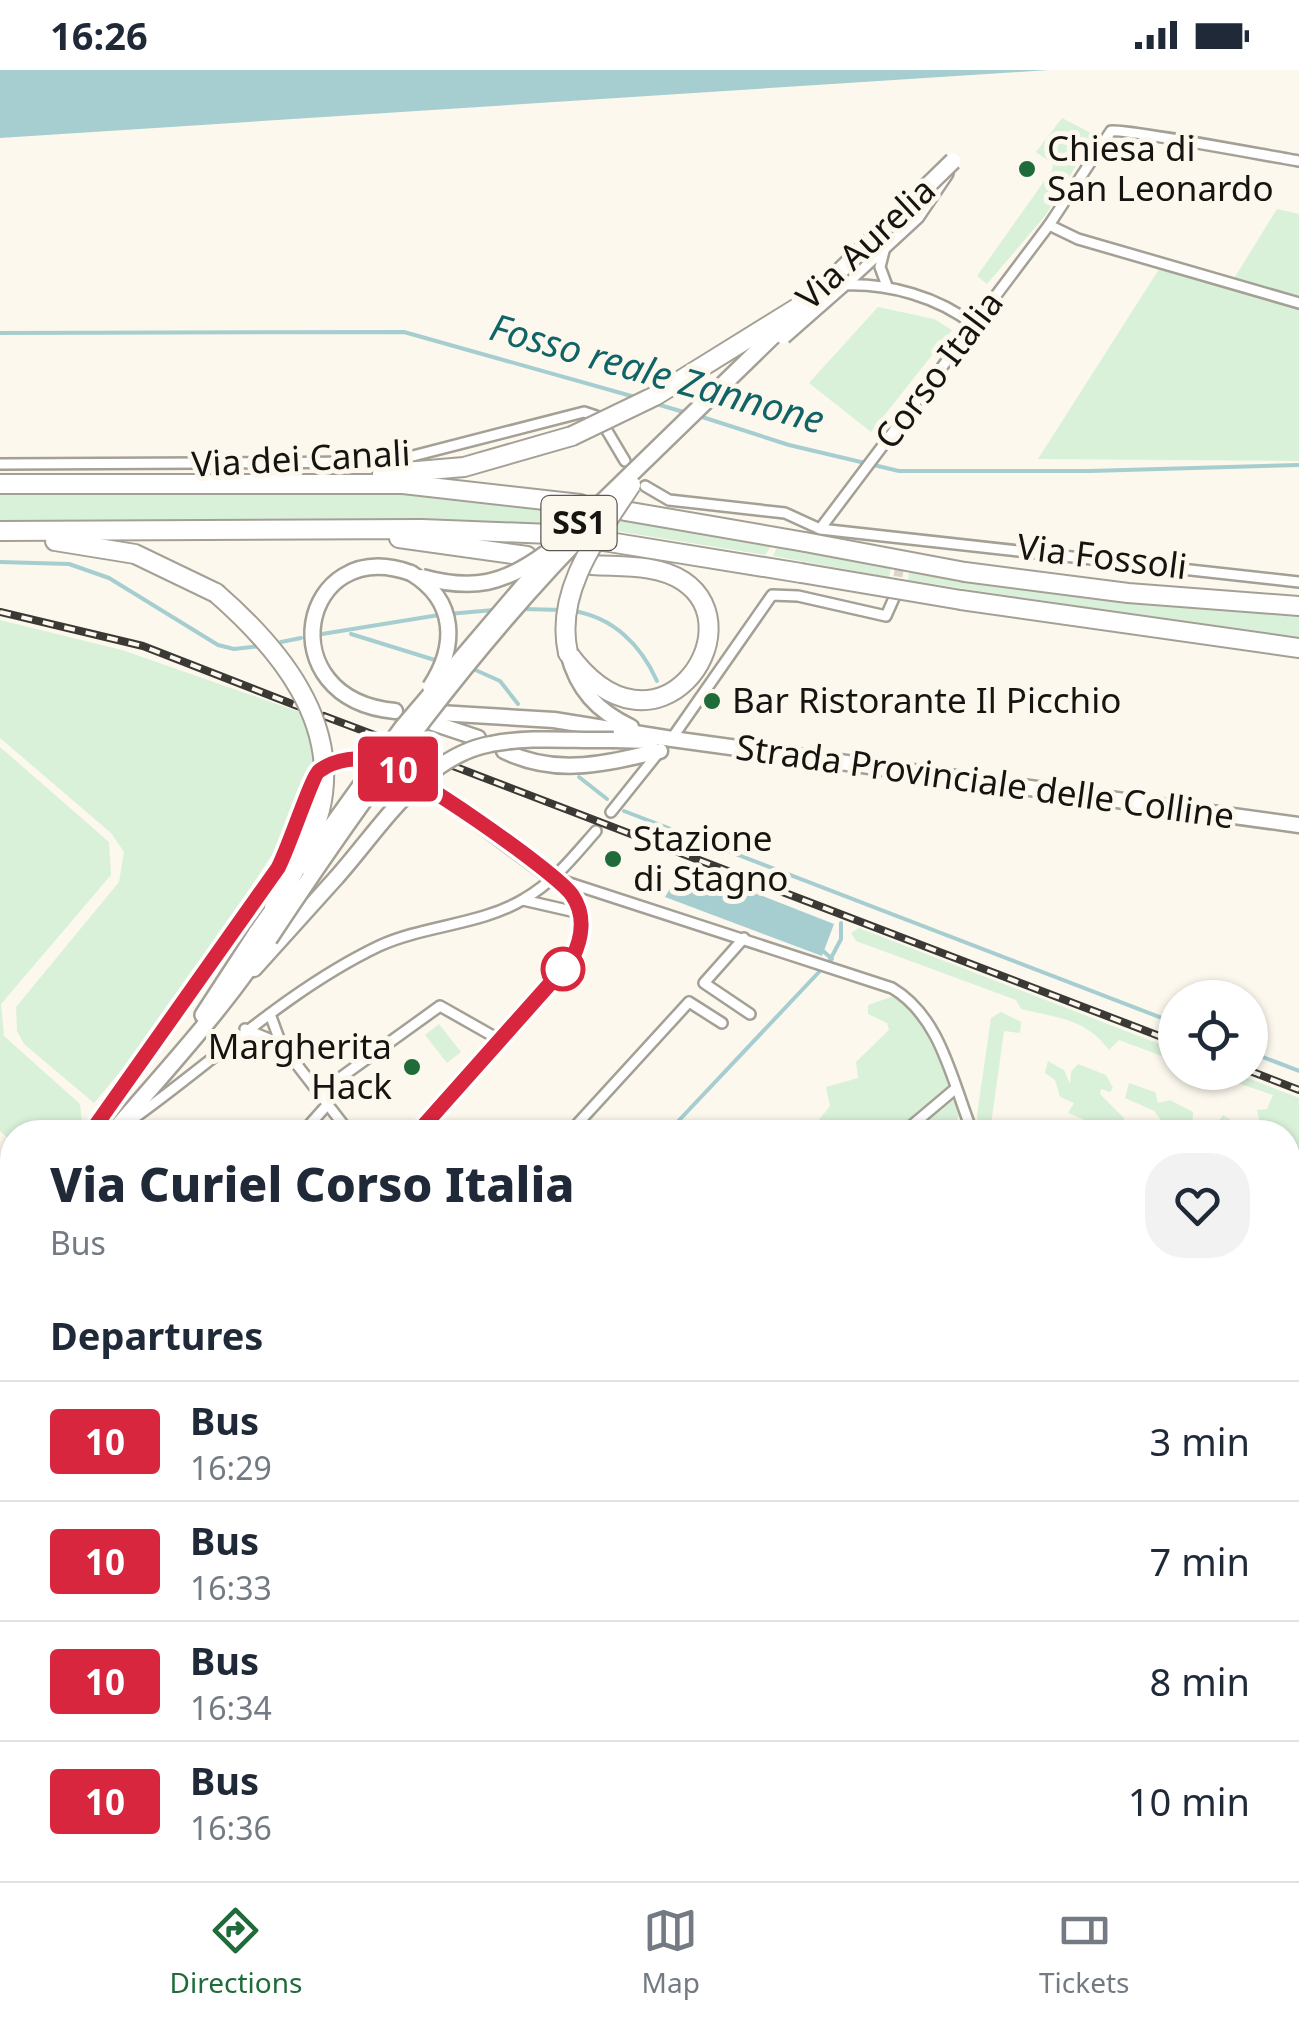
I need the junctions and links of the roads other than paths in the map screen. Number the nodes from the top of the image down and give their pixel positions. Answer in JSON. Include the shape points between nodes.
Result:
{"nodes":[{"id":1,"x":1299,"y":161,"type":"edge"},
{"id":2,"x":1049,"y":225,"type":"junction"},
{"id":3,"x":887,"y":244,"type":"junction"},
{"id":4,"x":841,"y":285,"type":"junction"},
{"id":5,"x":887,"y":286,"type":"junction"},
{"id":6,"x":1299,"y":303,"type":"edge"},
{"id":7,"x":797,"y":308,"type":"junction"},
{"id":8,"x":974,"y":324,"type":"junction"},
{"id":9,"x":596,"y":416,"type":"dead end"},
{"id":10,"x":606,"y":429,"type":"dead end"},
{"id":11,"x":625,"y":461,"type":"dead end"},
{"id":12,"x":0,"y":464,"type":"edge"},
{"id":13,"x":312,"y":482,"type":"junction"},
{"id":14,"x":0,"y":484,"type":"edge"},
{"id":15,"x":638,"y":486,"type":"junction"},
{"id":16,"x":580,"y":504,"type":"dead end"},
{"id":17,"x":625,"y":511,"type":"dead end"},
{"id":18,"x":820,"y":528,"type":"junction"},
{"id":19,"x":0,"y":531,"type":"edge"},
{"id":20,"x":359,"y":532,"type":"junction"},
{"id":21,"x":904,"y":538,"type":"junction"},
{"id":22,"x":603,"y":541,"type":"dead end"},
{"id":23,"x":902,"y":550,"type":"tunnel mouth"},
{"id":24,"x":569,"y":553,"type":"junction"},
{"id":25,"x":527,"y":556,"type":"dead end"},
{"id":26,"x":411,"y":573,"type":"junction"},
{"id":27,"x":1299,"y":582,"type":"edge"},
{"id":28,"x":894,"y":598,"type":"dead end"},
{"id":29,"x":1299,"y":606,"type":"edge"},
{"id":30,"x":1299,"y":648,"type":"edge"},
{"id":31,"x":568,"y":653,"type":"junction"},
{"id":32,"x":395,"y":712,"type":"dead end"},
{"id":33,"x":402,"y":728,"type":"junction"},
{"id":34,"x":640,"y":732,"type":"junction"},
{"id":35,"x":478,"y":738,"type":"dead end"},
{"id":36,"x":666,"y":745,"type":"junction"},
{"id":37,"x":504,"y":750,"type":"dead end"},
{"id":38,"x":360,"y":758,"type":"dead end"},
{"id":39,"x":334,"y":764,"type":"dead end"},
{"id":40,"x":400,"y":770,"type":"dead end"},
{"id":41,"x":318,"y":772,"type":"dead end"},
{"id":42,"x":413,"y":779,"type":"dead end"},
{"id":43,"x":427,"y":788,"type":"dead end"},
{"id":44,"x":611,"y":812,"type":"dead end"},
{"id":45,"x":1299,"y":824,"type":"edge"},
{"id":46,"x":596,"y":831,"type":"dead end"},
{"id":47,"x":554,"y":878,"type":"junction"},
{"id":48,"x":523,"y":900,"type":"junction"},
{"id":49,"x":274,"y":908,"type":"junction"},
{"id":50,"x":580,"y":913,"type":"junction"},
{"id":51,"x":263,"y":936,"type":"junction"},
{"id":52,"x":744,"y":938,"type":"junction"},
{"id":53,"x":234,"y":992,"type":"junction"},
{"id":54,"x":270,"y":1014,"type":"junction"},
{"id":55,"x":750,"y":1014,"type":"dead end"},
{"id":56,"x":722,"y":1023,"type":"dead end"},
{"id":57,"x":245,"y":1030,"type":"junction"},
{"id":58,"x":500,"y":1040,"type":"junction"},
{"id":59,"x":281,"y":1044,"type":"junction"},
{"id":60,"x":182,"y":1048,"type":"junction"},
{"id":61,"x":955,"y":1090,"type":"junction"},
{"id":62,"x":320,"y":1094,"type":"junction"},
{"id":63,"x":328,"y":1104,"type":"junction"},
{"id":64,"x":100,"y":1120,"type":"edge"},
{"id":65,"x":124,"y":1120,"type":"edge"},
{"id":66,"x":131,"y":1120,"type":"edge"},
{"id":67,"x":313,"y":1120,"type":"edge"},
{"id":68,"x":341,"y":1120,"type":"edge"},
{"id":69,"x":429,"y":1120,"type":"edge"},
{"id":70,"x":581,"y":1120,"type":"edge"},
{"id":71,"x":919,"y":1120,"type":"edge"},
{"id":72,"x":967,"y":1120,"type":"edge"}],
"edges":[{"from":1,"to":2,"type":"street","name":"Corso Italia","via":[[1118,128]]},
{"from":2,"to":6,"type":"street"},
{"from":2,"to":8,"type":"street","name":"Corso Italia"},
{"from":3,"to":4,"type":"main road","name":"Via Aurelia","number":"SS1"},
{"from":3,"to":5,"type":"street","via":[[880,267]]},
{"from":3,"to":7,"type":"main road","name":"Via Aurelia","number":"SS1","bridge":true,"via":[[916,216],[952,161]]},
{"from":4,"to":5,"type":"street"},
{"from":4,"to":15,"type":"main road","name":"Via Aurelia","number":"SS1","bridge":true,"via":[[732,384]]},
{"from":5,"to":8,"type":"street"},
{"from":7,"to":13,"type":"highway","bridge":true,"via":[[655,396],[572,436],[464,466]]},
{"from":7,"to":24,"type":"main road","name":"Via Aurelia","number":"SS1","bridge":true},
{"from":8,"to":18,"type":"street","name":"Corso Italia"},
{"from":9,"to":12,"type":"street","name":"Via dei Canali","via":[[584,412],[375,462]]},
{"from":10,"to":11,"type":"street"},
{"from":13,"to":14,"type":"highway"},
{"from":13,"to":16,"type":"highway","via":[[422,486]]},
{"from":15,"to":18,"type":"street","via":[[668,500],[785,513]]},
{"from":15,"to":31,"type":"highway","bridge":true,"via":[[592,545],[571,592],[564,628]]},
{"from":15,"to":51,"type":"main road","name":"Via Aurelia","number":"SS1","bridge":true,"via":[[443,698]]},
{"from":17,"to":29,"type":"highway","bridge":true,"via":[[965,572]]},
{"from":18,"to":21,"type":"street"},
{"from":19,"to":20,"type":"highway"},
{"from":19,"to":49,"type":"highway","bridge":true,"via":[[135,554],[216,593],[291,673],[323,748],[323,792],[316,822]]},
{"from":20,"to":24,"type":"highway"},
{"from":20,"to":25,"type":"highway"},
{"from":21,"to":23,"type":"street"},
{"from":21,"to":27,"type":"street","name":"Via Fossoli"},
{"from":22,"to":30,"type":"highway","bridge":true},
{"from":24,"to":26,"type":"main road","bridge":true,"via":[[486,586]]},
{"from":24,"to":31,"type":"highway","via":[[684,582],[707,618],[704,656],[672,692],[637,700],[603,690]]},
{"from":24,"to":33,"type":"main road","name":"Via Aurelia","number":"SS1","bridge":true},
{"from":26,"to":32,"type":"main road","via":[[370,567],[350,573],[330,588],[312,619],[315,660],[328,681],[346,696]]},
{"from":26,"to":33,"type":"main road","bridge":true,"via":[[439,598],[450,635],[440,671]]},
{"from":28,"to":36,"type":"street","via":[[886,616],[772,596]]},
{"from":31,"to":34,"type":"main road","via":[[588,696]]},
{"from":33,"to":49,"type":"main road","name":"Via Aurelia","number":"SS1","bridge":true},
{"from":34,"to":35,"type":"main road","via":[[554,720],[436,718]]},
{"from":34,"to":36,"type":"main road"},
{"from":36,"to":37,"type":"main road","via":[[607,764],[556,768]]},
{"from":36,"to":44,"type":"street"},
{"from":36,"to":45,"type":"main road","name":"Strada Provinciale delle Colline"},
{"from":36,"to":53,"type":"main road","bridge":true,"via":[[499,742],[451,760],[424,778]]},
{"from":38,"to":39,"type":"street"},
{"from":40,"to":42,"type":"street"},
{"from":41,"to":64,"type":"street","via":[[278,868]]},
{"from":43,"to":47,"type":"street"},
{"from":46,"to":47,"type":"street"},
{"from":47,"to":48,"type":"street"},
{"from":47,"to":50,"type":"street"},
{"from":47,"to":52,"type":"street"},
{"from":48,"to":50,"type":"street"},
{"from":48,"to":54,"type":"street","via":[[380,946]]},
{"from":49,"to":51,"type":"main road","name":"Via Aurelia","number":"SS1","bridge":true},
{"from":50,"to":58,"type":"street","via":[[582,934],[572,959]]},
{"from":51,"to":53,"type":"main road","name":"Via Aurelia","number":"SS1"},
{"from":51,"to":60,"type":"main road","name":"Via Aurelia","number":"SS1"},
{"from":52,"to":55,"type":"street","via":[[704,983]]},
{"from":52,"to":61,"type":"street","via":[[908,998],[928,1020]]},
{"from":53,"to":60,"type":"main road","name":"Via Aurelia","number":"SS1"},
{"from":54,"to":57,"type":"street"},
{"from":54,"to":59,"type":"street"},
{"from":56,"to":70,"type":"street","via":[[689,1002]]},
{"from":57,"to":59,"type":"street"},
{"from":57,"to":66,"type":"street"},
{"from":58,"to":62,"type":"street","via":[[440,1006]]},
{"from":58,"to":69,"type":"street"},
{"from":59,"to":62,"type":"street"},
{"from":60,"to":65,"type":"main road","name":"Via Aurelia","number":"SS1"},
{"from":61,"to":71,"type":"street"},
{"from":61,"to":72,"type":"street"},
{"from":62,"to":63,"type":"street"},
{"from":63,"to":67,"type":"street"},
{"from":63,"to":68,"type":"street"}]}
